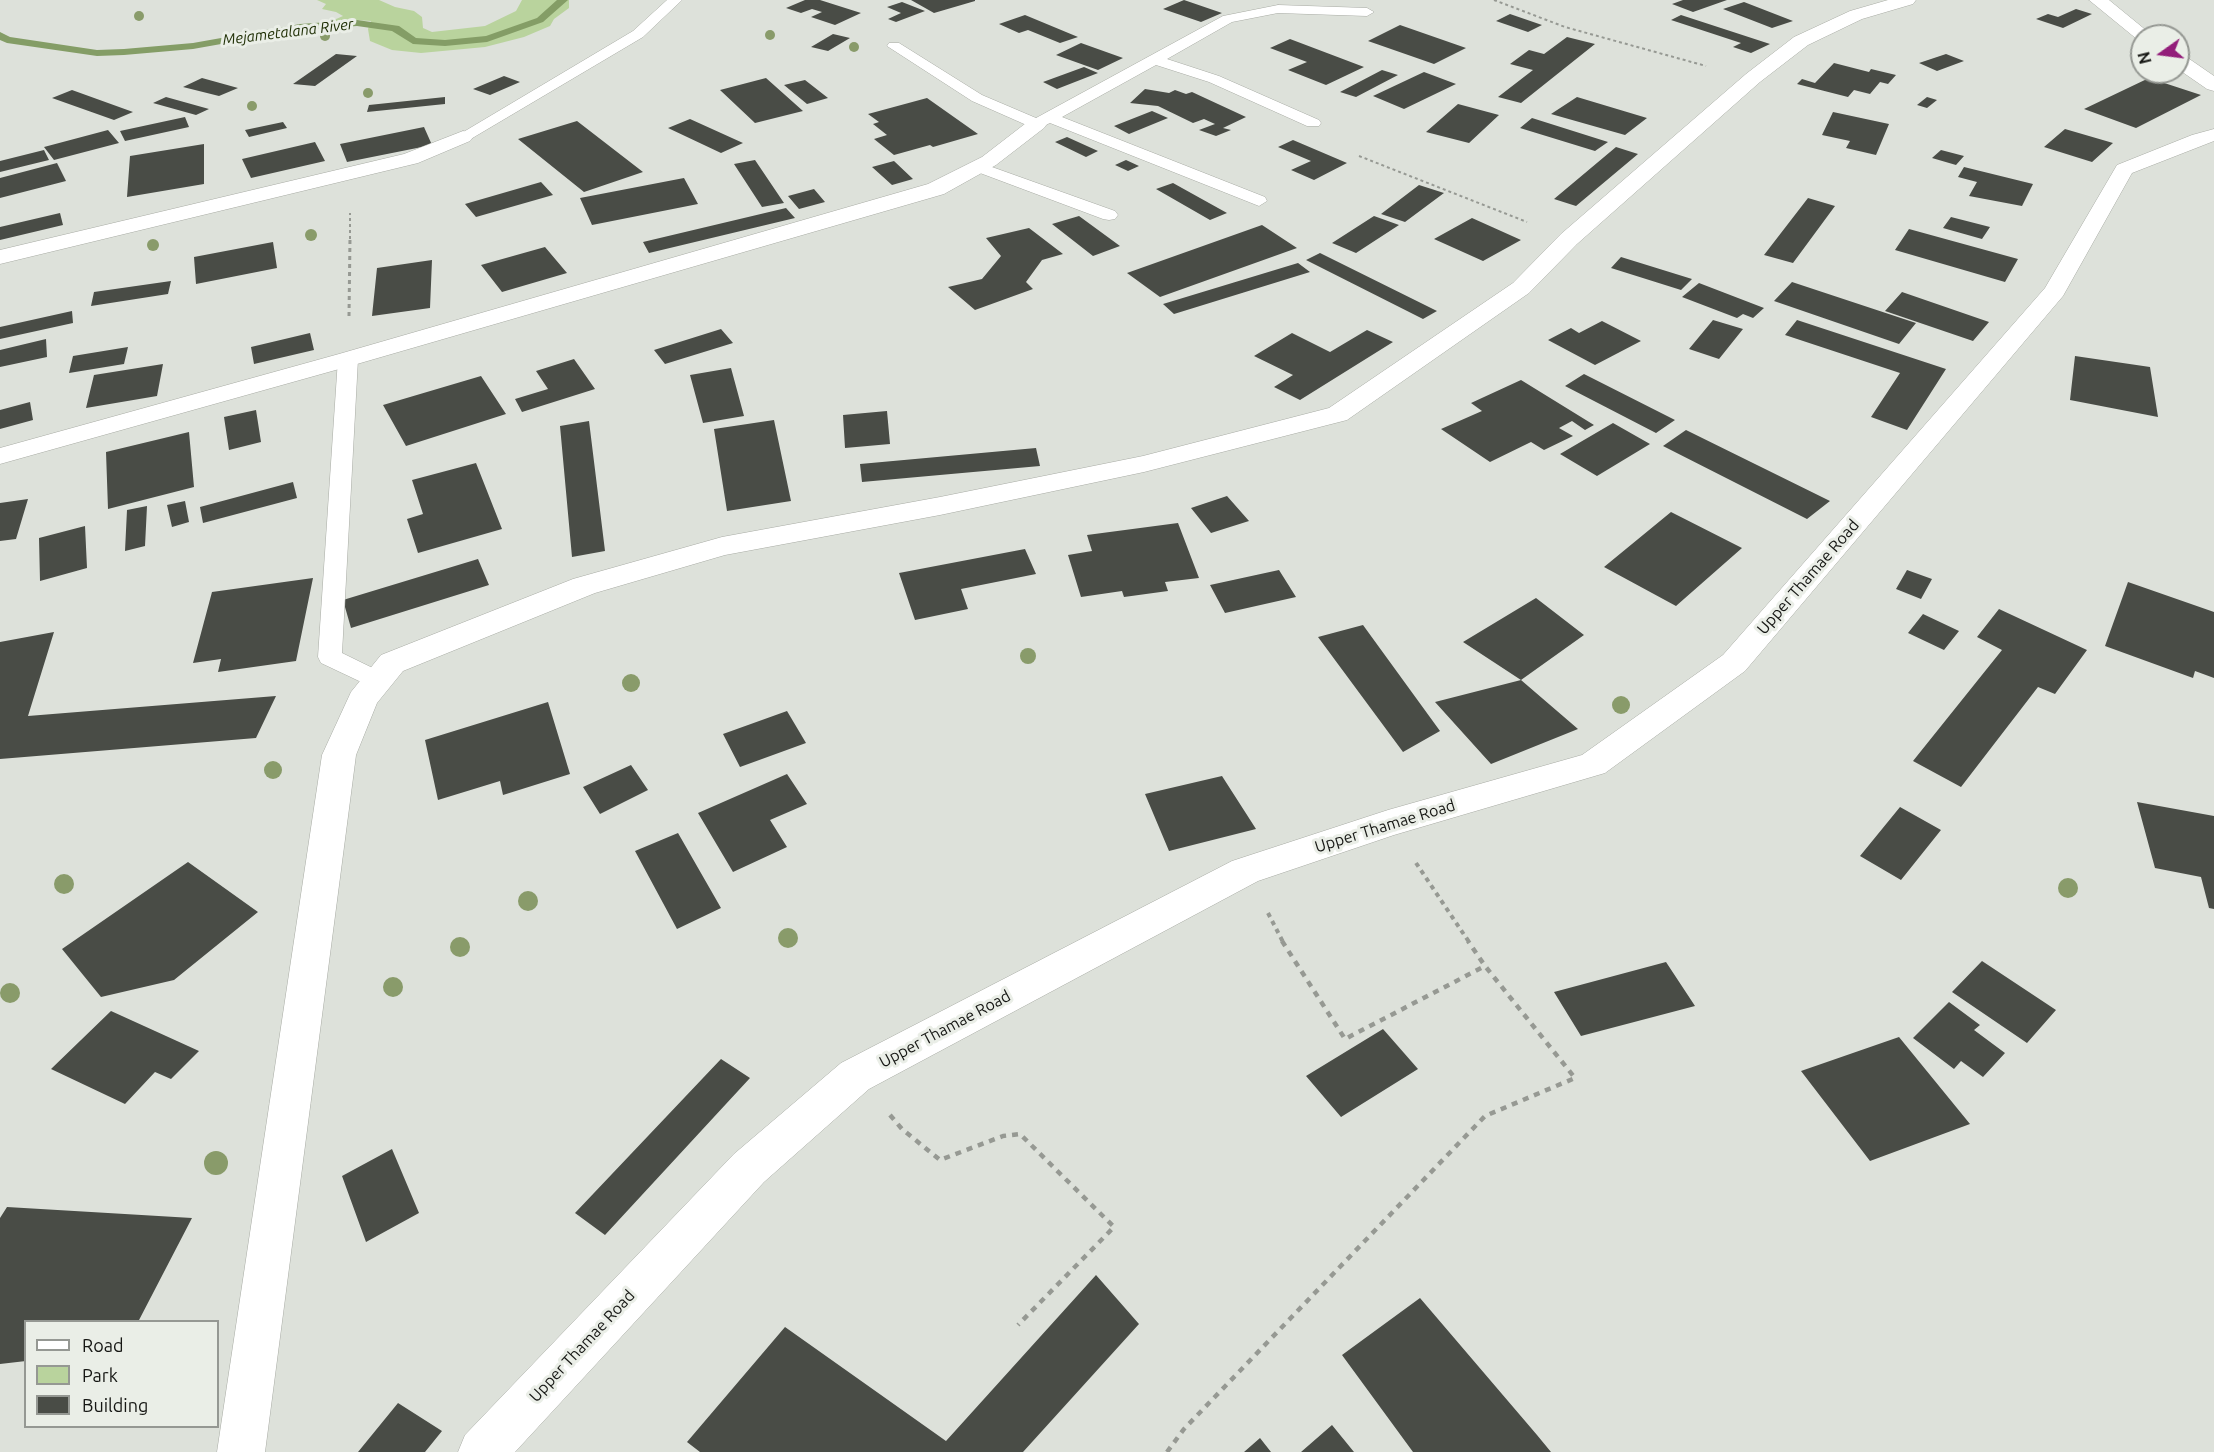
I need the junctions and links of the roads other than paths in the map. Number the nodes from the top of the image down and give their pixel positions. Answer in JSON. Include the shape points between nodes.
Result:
{"nodes":[{"id":1,"x":675,"y":0,"type":"edge"},
{"id":2,"x":1907,"y":0,"type":"edge"},
{"id":3,"x":2097,"y":0,"type":"edge"},
{"id":4,"x":1367,"y":12,"type":"dead end"},
{"id":5,"x":2130,"y":25,"type":"edge"},
{"id":6,"x":894,"y":46,"type":"dead end"},
{"id":7,"x":1156,"y":60,"type":"junction"},
{"id":8,"x":2190,"y":68,"type":"edge"},
{"id":9,"x":2214,"y":85,"type":"edge"},
{"id":10,"x":1043,"y":121,"type":"junction"},
{"id":11,"x":1313,"y":123,"type":"dead end"},
{"id":12,"x":2214,"y":135,"type":"edge"},
{"id":13,"x":463,"y":137,"type":"joint"},
{"id":14,"x":978,"y":167,"type":"junction"},
{"id":15,"x":1259,"y":201,"type":"dead end"},
{"id":16,"x":1109,"y":215,"type":"dead end"},
{"id":17,"x":0,"y":257,"type":"edge"},
{"id":18,"x":348,"y":359,"type":"junction"},
{"id":19,"x":0,"y":456,"type":"edge"},
{"id":20,"x":376,"y":680,"type":"junction"},
{"id":21,"x":241,"y":1452,"type":"edge"},
{"id":22,"x":482,"y":1452,"type":"edge"}],
"edges":[{"from":1,"to":13,"type":"lane","via":[[638,34]]},
{"from":2,"to":20,"type":"street","via":[[1856,15],[1801,41],[1753,78],[1569,239],[1521,288],[1338,414],[1144,464],[722,546],[584,586],[393,663]]},
{"from":3,"to":5,"type":"street"},
{"from":4,"to":7,"type":"lane","via":[[1278,9],[1228,19]]},
{"from":6,"to":10,"type":"lane","via":[[976,98]]},
{"from":7,"to":10,"type":"lane"},
{"from":7,"to":11,"type":"lane","via":[[1214,78]]},
{"from":8,"to":9,"type":"street"},
{"from":10,"to":14,"type":"street"},
{"from":10,"to":15,"type":"lane"},
{"from":12,"to":22,"type":"street","name":"Upper Thamae Road","via":[[2124,169],[2055,291],[1734,663],[1593,764],[1388,823],[1245,870],[855,1076],[749,1168]]},
{"from":13,"to":17,"type":"street","via":[[411,159]]},
{"from":14,"to":16,"type":"lane"},
{"from":14,"to":18,"type":"street","via":[[936,189]]},
{"from":18,"to":19,"type":"street"},
{"from":18,"to":20,"type":"lane","via":[[330,657]]},
{"from":20,"to":21,"type":"street","via":[[362,700],[339,755]]}]}
